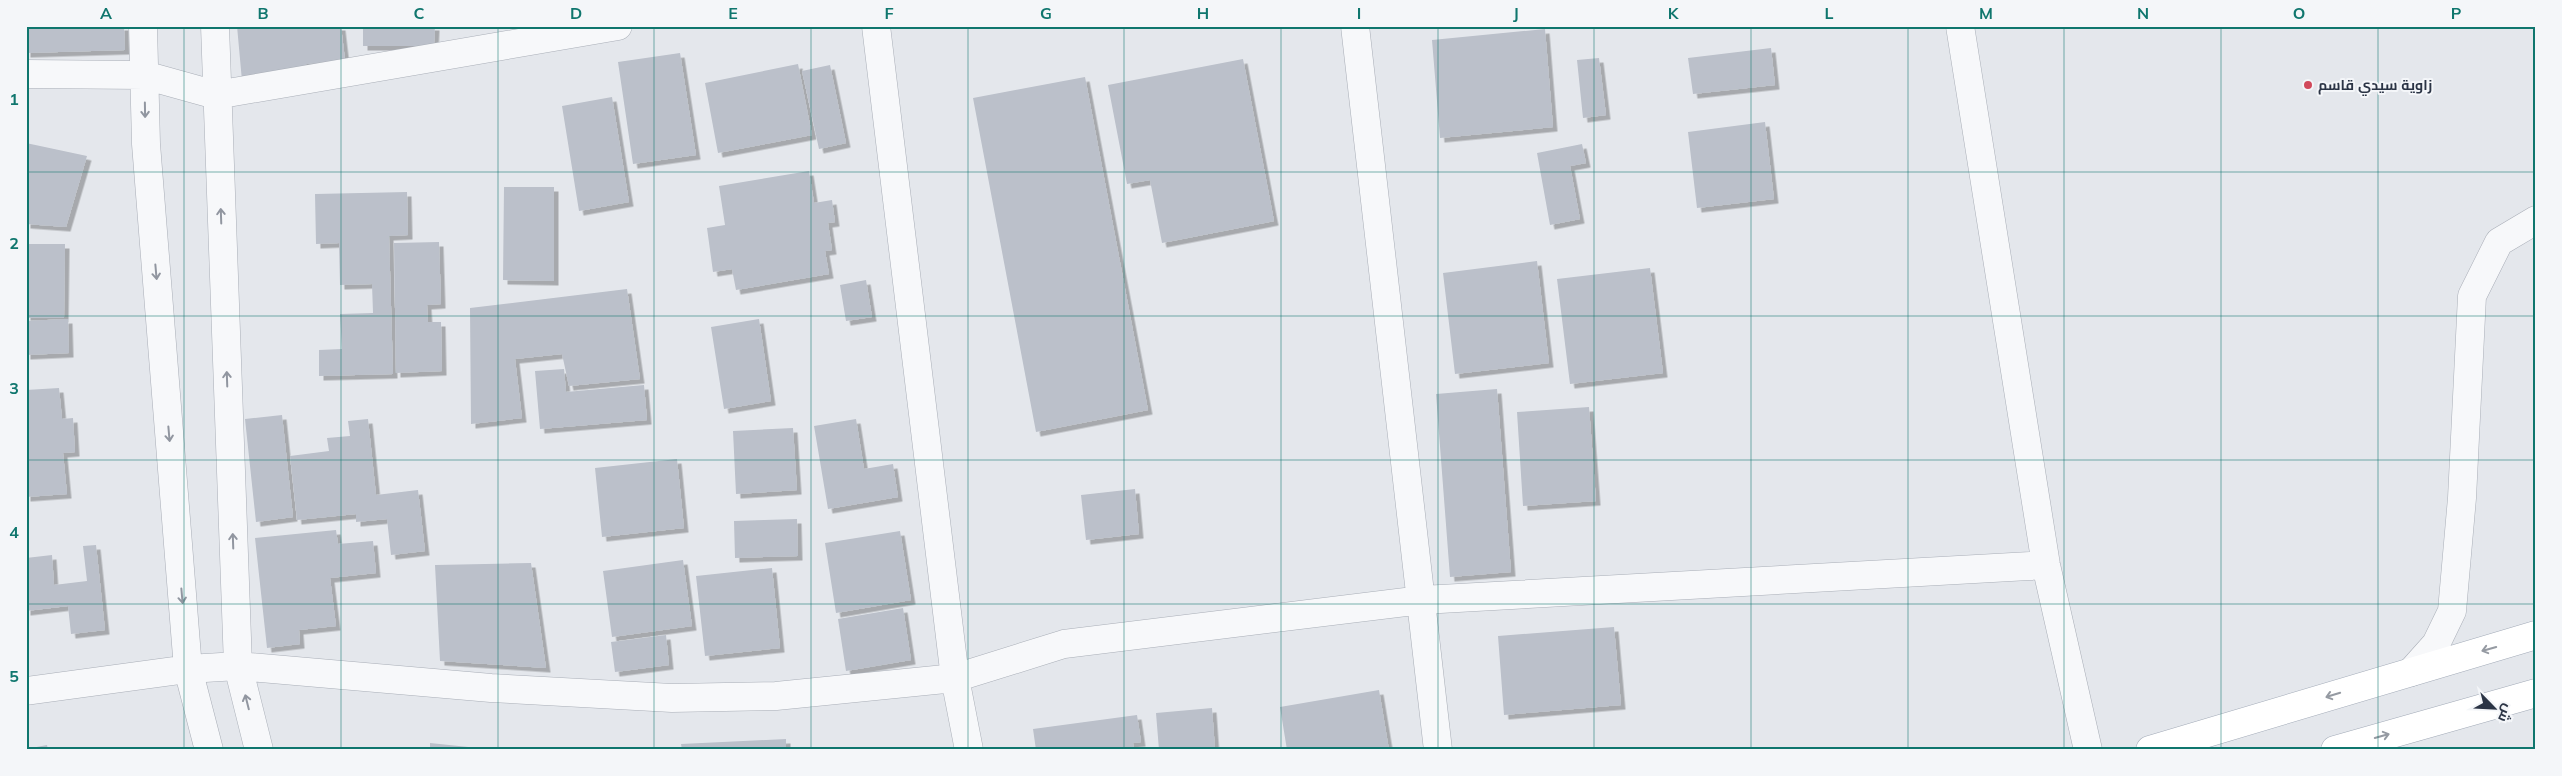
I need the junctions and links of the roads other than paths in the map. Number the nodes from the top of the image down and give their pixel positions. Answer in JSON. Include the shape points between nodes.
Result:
{"nodes":[{"id":1,"x":143,"y":26,"type":"edge"},
{"id":2,"x":215,"y":26,"type":"edge"},
{"id":3,"x":618,"y":26,"type":"edge"},
{"id":4,"x":876,"y":26,"type":"edge"},
{"id":5,"x":1355,"y":26,"type":"edge"},
{"id":6,"x":1960,"y":26,"type":"edge"},
{"id":7,"x":26,"y":74,"type":"edge"},
{"id":8,"x":144,"y":75,"type":"junction"},
{"id":9,"x":216,"y":95,"type":"junction"},
{"id":10,"x":2536,"y":220,"type":"edge"},
{"id":11,"x":2046,"y":565,"type":"junction"},
{"id":12,"x":1422,"y":600,"type":"junction"},
{"id":13,"x":2536,"y":636,"type":"edge"},
{"id":14,"x":238,"y":666,"type":"junction"},
{"id":15,"x":188,"y":669,"type":"junction"},
{"id":16,"x":2412,"y":672,"type":"junction"},
{"id":17,"x":955,"y":678,"type":"junction"},
{"id":18,"x":26,"y":691,"type":"edge"},
{"id":19,"x":2536,"y":693,"type":"edge"},
{"id":20,"x":209,"y":750,"type":"edge"},
{"id":21,"x":259,"y":750,"type":"edge"},
{"id":22,"x":969,"y":750,"type":"edge"},
{"id":23,"x":1438,"y":750,"type":"edge"},
{"id":24,"x":2088,"y":750,"type":"edge"},
{"id":25,"x":2150,"y":750,"type":"edge"},
{"id":26,"x":2335,"y":750,"type":"edge"}],
"edges":[{"from":1,"to":8,"type":"street"},
{"from":2,"to":9,"type":"street"},
{"from":3,"to":9,"type":"street"},
{"from":4,"to":17,"type":"street"},
{"from":5,"to":12,"type":"street"},
{"from":6,"to":11,"type":"street"},
{"from":7,"to":8,"type":"street"},
{"from":8,"to":9,"type":"street"},
{"from":8,"to":15,"type":"street","one_way":true,"via":[[146,144]]},
{"from":14,"to":9,"type":"street","one_way":true},
{"from":10,"to":16,"type":"street","via":[[2499,242],[2472,296],[2462,498],[2452,611],[2443,632]]},
{"from":11,"to":12,"type":"street"},
{"from":11,"to":24,"type":"street"},
{"from":12,"to":17,"type":"street","via":[[1064,644]]},
{"from":12,"to":23,"type":"street"},
{"from":13,"to":16,"type":"main road","one_way":true},
{"from":14,"to":15,"type":"street"},
{"from":14,"to":17,"type":"street","via":[[491,688],[672,698],[776,696]]},
{"from":21,"to":14,"type":"street","one_way":true},
{"from":15,"to":18,"type":"street"},
{"from":15,"to":20,"type":"street"},
{"from":16,"to":25,"type":"main road","one_way":true},
{"from":17,"to":22,"type":"street"},
{"from":26,"to":19,"type":"main road","one_way":true}]}
